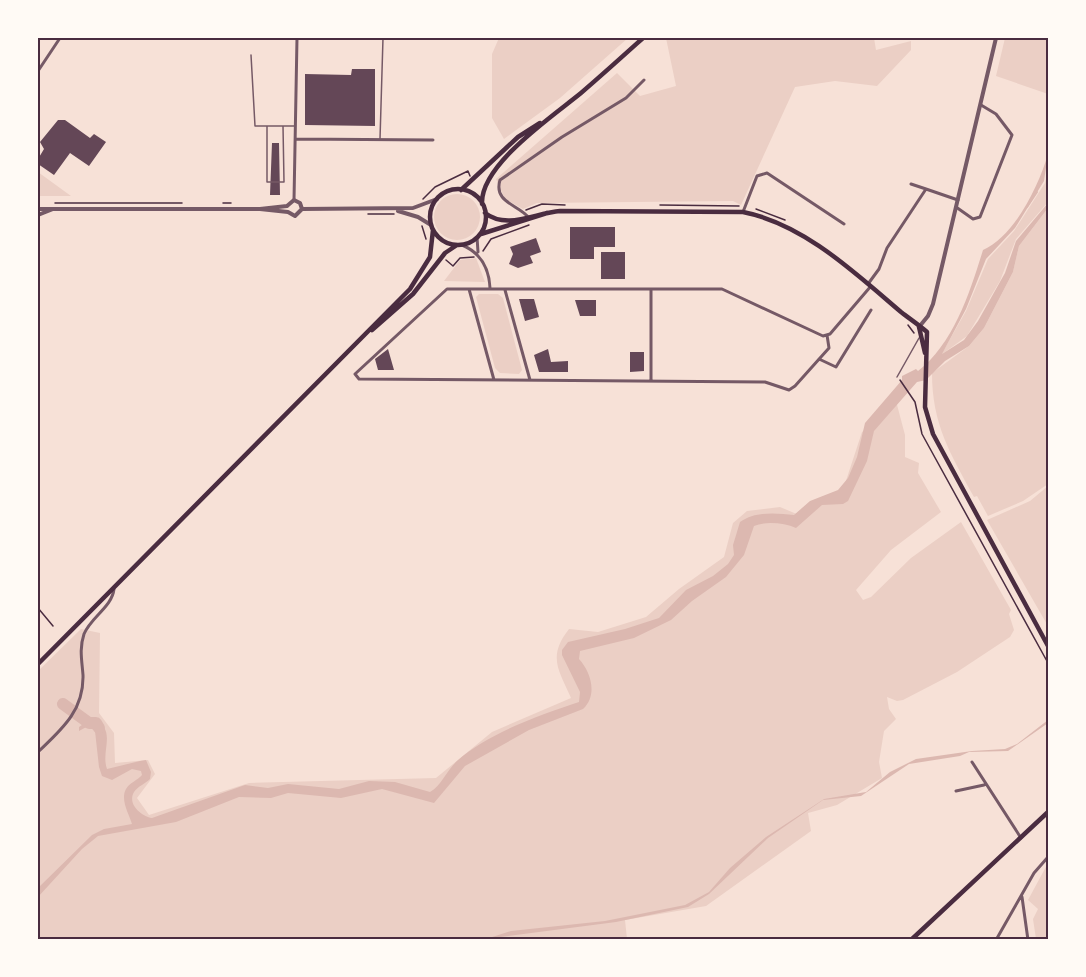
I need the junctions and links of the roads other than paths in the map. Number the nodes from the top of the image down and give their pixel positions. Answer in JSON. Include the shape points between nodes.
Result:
{"nodes":[{"id":1,"x":60,"y":38,"type":"edge"},
{"id":2,"x":297,"y":38,"type":"edge"},
{"id":3,"x":383,"y":38,"type":"edge"},
{"id":4,"x":643,"y":38,"type":"edge"},
{"id":5,"x":996,"y":38,"type":"edge"},
{"id":6,"x":251,"y":55,"type":"dead end"},
{"id":7,"x":38,"y":70,"type":"edge"},
{"id":8,"x":644,"y":80,"type":"dead end"},
{"id":9,"x":981,"y":105,"type":"junction"},
{"id":10,"x":546,"y":121,"type":"junction"},
{"id":11,"x":267,"y":126,"type":"junction"},
{"id":12,"x":283,"y":126,"type":"junction"},
{"id":13,"x":296,"y":126,"type":"junction"},
{"id":14,"x":296,"y":139,"type":"junction"},
{"id":15,"x":380,"y":140,"type":"junction"},
{"id":16,"x":433,"y":140,"type":"dead end"},
{"id":17,"x":911,"y":184,"type":"dead end"},
{"id":18,"x":926,"y":189,"type":"junction"},
{"id":19,"x":461,"y":190,"type":"junction"},
{"id":20,"x":294,"y":200,"type":"junction"},
{"id":21,"x":437,"y":200,"type":"junction"},
{"id":22,"x":958,"y":200,"type":"junction"},
{"id":23,"x":482,"y":204,"type":"junction"},
{"id":24,"x":55,"y":206,"type":"junction"},
{"id":25,"x":287,"y":206,"type":"junction"},
{"id":26,"x":957,"y":207,"type":"junction"},
{"id":27,"x":38,"y":209,"type":"edge"},
{"id":28,"x":260,"y":209,"type":"junction"},
{"id":29,"x":302,"y":209,"type":"junction"},
{"id":30,"x":376,"y":209,"type":"junction"},
{"id":31,"x":288,"y":212,"type":"junction"},
{"id":32,"x":743,"y":212,"type":"junction"},
{"id":33,"x":485,"y":213,"type":"junction"},
{"id":34,"x":38,"y":215,"type":"edge"},
{"id":35,"x":530,"y":220,"type":"junction"},
{"id":36,"x":844,"y":224,"type":"dead end"},
{"id":37,"x":432,"y":228,"type":"junction"},
{"id":38,"x":478,"y":236,"type":"junction"},
{"id":39,"x":460,"y":245,"type":"junction"},
{"id":40,"x":478,"y":254,"type":"junction"},
{"id":41,"x":869,"y":285,"type":"junction"},
{"id":42,"x":469,"y":289,"type":"junction"},
{"id":43,"x":490,"y":289,"type":"junction"},
{"id":44,"x":505,"y":289,"type":"junction"},
{"id":45,"x":651,"y":289,"type":"junction"},
{"id":46,"x":871,"y":310,"type":"dead end"},
{"id":47,"x":921,"y":328,"type":"junction"},
{"id":48,"x":365,"y":335,"type":"junction"},
{"id":49,"x":827,"y":335,"type":"junction"},
{"id":50,"x":920,"y":336,"type":"junction"},
{"id":51,"x":925,"y":354,"type":"junction"},
{"id":52,"x":819,"y":359,"type":"junction"},
{"id":53,"x":897,"y":376,"type":"road end"},
{"id":54,"x":494,"y":380,"type":"junction"},
{"id":55,"x":530,"y":380,"type":"junction"},
{"id":56,"x":651,"y":381,"type":"junction"},
{"id":57,"x":114,"y":589,"type":"junction"},
{"id":58,"x":1048,"y":646,"type":"edge"},
{"id":59,"x":38,"y":664,"type":"edge"},
{"id":60,"x":38,"y":752,"type":"edge"},
{"id":61,"x":972,"y":762,"type":"dead end"},
{"id":62,"x":984,"y":785,"type":"junction"},
{"id":63,"x":956,"y":791,"type":"dead end"},
{"id":64,"x":1048,"y":812,"type":"edge"},
{"id":65,"x":1021,"y":838,"type":"junction"},
{"id":66,"x":1048,"y":857,"type":"edge"},
{"id":67,"x":1022,"y":896,"type":"junction"},
{"id":68,"x":911,"y":939,"type":"edge"},
{"id":69,"x":996,"y":939,"type":"edge"},
{"id":70,"x":1028,"y":939,"type":"edge"}],
"edges":[{"from":1,"to":7,"type":"street"},
{"from":2,"to":13,"type":"street"},
{"from":3,"to":15,"type":"lane"},
{"from":4,"to":10,"type":"main road"},
{"from":5,"to":9,"type":"street"},
{"from":6,"to":11,"type":"lane","via":[[255,126]]},
{"from":8,"to":35,"type":"street","via":[[626,98],[500,180],[500,192],[506,203]]},
{"from":9,"to":22,"type":"street"},
{"from":9,"to":26,"type":"street","via":[[996,114],[1012,135],[980,217],[973,219]]},
{"from":10,"to":19,"type":"main road","via":[[518,137]]},
{"from":10,"to":23,"type":"main road","via":[[491,176],[483,190]]},
{"from":11,"to":12,"type":"lane"},
{"from":11,"to":12,"type":"lane","via":[[267,183],[284,182]]},
{"from":12,"to":13,"type":"lane"},
{"from":13,"to":14,"type":"street"},
{"from":14,"to":15,"type":"street"},
{"from":14,"to":20,"type":"street"},
{"from":15,"to":16,"type":"street"},
{"from":17,"to":18,"type":"street"},
{"from":18,"to":22,"type":"street"},
{"from":18,"to":41,"type":"street","via":[[887,248]]},
{"from":19,"to":21,"type":"main road","via":[[445,193]]},
{"from":19,"to":23,"type":"main road","via":[[474,195]]},
{"from":20,"to":25,"type":"street"},
{"from":20,"to":29,"type":"street"},
{"from":21,"to":30,"type":"street","via":[[413,208]]},
{"from":21,"to":37,"type":"main road","via":[[430,212]]},
{"from":22,"to":26,"type":"street"},
{"from":23,"to":33,"type":"main road"},
{"from":24,"to":27,"type":"street"},
{"from":24,"to":28,"type":"street"},
{"from":24,"to":34,"type":"street"},
{"from":25,"to":28,"type":"street"},
{"from":25,"to":31,"type":"street"},
{"from":26,"to":47,"type":"street","via":[[933,304]]},
{"from":28,"to":31,"type":"street"},
{"from":29,"to":30,"type":"street"},
{"from":29,"to":31,"type":"street","via":[[295,216]]},
{"from":30,"to":37,"type":"street","via":[[403,211]]},
{"from":32,"to":35,"type":"main road","via":[[552,211]]},
{"from":32,"to":36,"type":"street","via":[[758,176],[767,172]]},
{"from":32,"to":41,"type":"main road","via":[[794,230]]},
{"from":33,"to":35,"type":"main road","via":[[496,221]]},
{"from":33,"to":38,"type":"main road","via":[[485,224]]},
{"from":35,"to":38,"type":"main road"},
{"from":37,"to":39,"type":"main road","via":[[443,241]]},
{"from":37,"to":48,"type":"main road","via":[[433,250],[418,280]]},
{"from":38,"to":39,"type":"main road"},
{"from":38,"to":40,"type":"street"},
{"from":39,"to":40,"type":"street"},
{"from":39,"to":48,"type":"main road","via":[[445,253],[413,294]]},
{"from":40,"to":43,"type":"street"},
{"from":41,"to":47,"type":"main road"},
{"from":41,"to":49,"type":"street"},
{"from":42,"to":43,"type":"street"},
{"from":42,"to":54,"type":"street"},
{"from":42,"to":54,"type":"street","via":[[447,289],[356,371],[356,377]]},
{"from":43,"to":44,"type":"street"},
{"from":44,"to":45,"type":"street"},
{"from":44,"to":55,"type":"street"},
{"from":45,"to":49,"type":"street","via":[[722,289],[818,335]]},
{"from":45,"to":56,"type":"street"},
{"from":46,"to":52,"type":"street","via":[[836,367]]},
{"from":47,"to":50,"type":"main road"},
{"from":47,"to":51,"type":"main road","via":[[928,338]]},
{"from":48,"to":57,"type":"main road"},
{"from":49,"to":52,"type":"street","via":[[830,346]]},
{"from":50,"to":51,"type":"main road"},
{"from":50,"to":53,"type":"lane"},
{"from":51,"to":58,"type":"main road","via":[[925,407],[935,438]]},
{"from":52,"to":56,"type":"street","via":[[790,389],[768,382]]},
{"from":54,"to":55,"type":"street"},
{"from":55,"to":56,"type":"street"},
{"from":57,"to":59,"type":"main road"},
{"from":57,"to":60,"type":"street","via":[[113,597],[89,625],[82,641],[83,685],[76,710]]},
{"from":61,"to":62,"type":"street"},
{"from":62,"to":63,"type":"street"},
{"from":62,"to":65,"type":"street"},
{"from":64,"to":65,"type":"main road"},
{"from":65,"to":68,"type":"main road"},
{"from":66,"to":67,"type":"street"},
{"from":67,"to":69,"type":"street"},
{"from":67,"to":70,"type":"street"}]}
